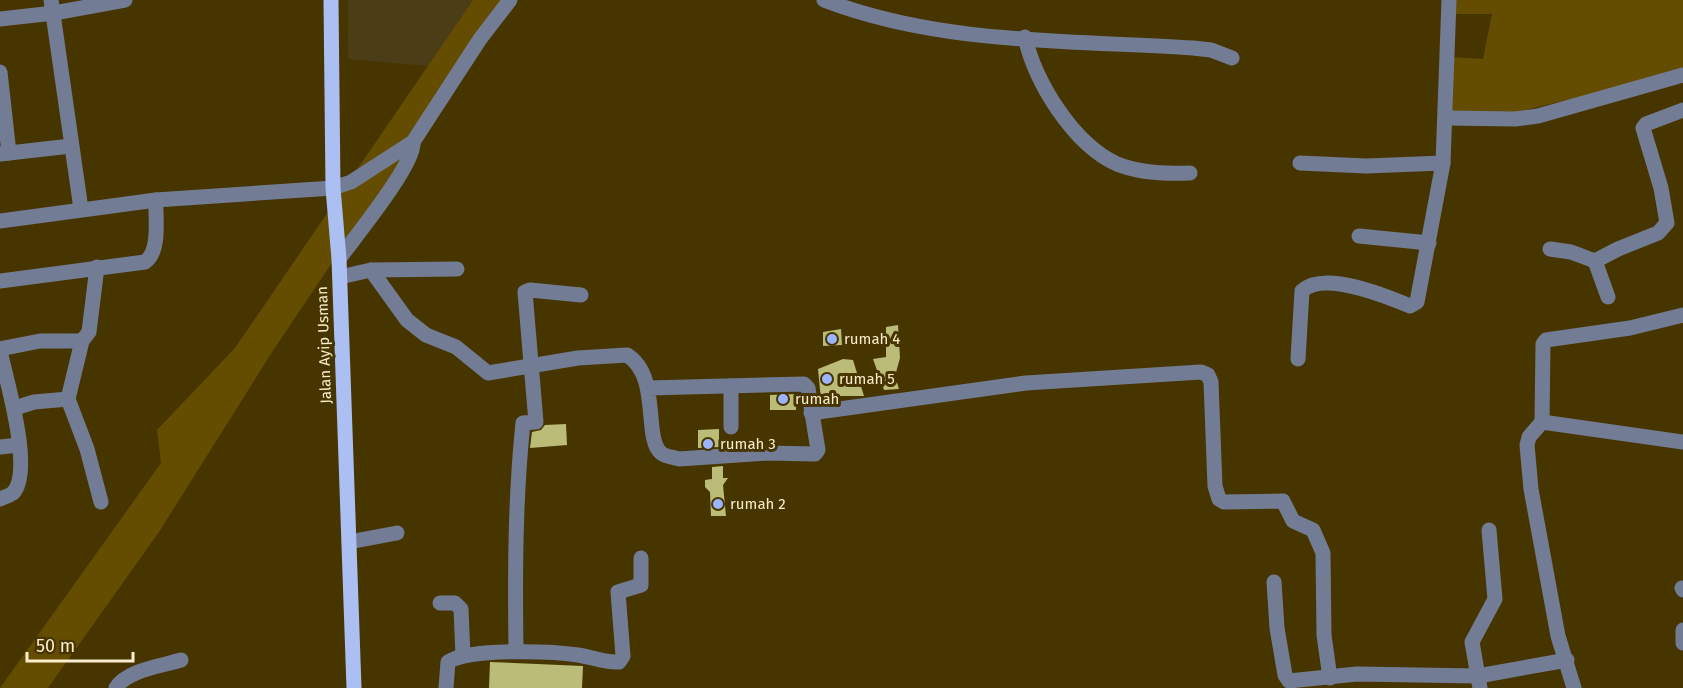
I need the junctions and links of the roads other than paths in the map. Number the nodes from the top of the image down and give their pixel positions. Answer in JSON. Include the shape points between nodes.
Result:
{"nodes":[{"id":1,"x":125,"y":0,"type":"edge"},
{"id":2,"x":331,"y":0,"type":"edge"},
{"id":3,"x":510,"y":0,"type":"edge"},
{"id":4,"x":824,"y":0,"type":"edge"},
{"id":5,"x":1449,"y":0,"type":"edge"},
{"id":6,"x":101,"y":2,"type":"edge"},
{"id":7,"x":52,"y":7,"type":"edge"},
{"id":8,"x":0,"y":19,"type":"edge"},
{"id":9,"x":1025,"y":38,"type":"junction"},
{"id":10,"x":1232,"y":58,"type":"dead end"},
{"id":11,"x":0,"y":72,"type":"edge"},
{"id":12,"x":1683,"y":75,"type":"edge"},
{"id":13,"x":1683,"y":110,"type":"edge"},
{"id":14,"x":1446,"y":118,"type":"junction"},
{"id":15,"x":413,"y":142,"type":"junction"},
{"id":16,"x":71,"y":146,"type":"junction"},
{"id":17,"x":4,"y":154,"type":"edge"},
{"id":18,"x":1300,"y":163,"type":"dead end"},
{"id":19,"x":1443,"y":163,"type":"junction"},
{"id":20,"x":1190,"y":173,"type":"dead end"},
{"id":21,"x":333,"y":188,"type":"junction"},
{"id":22,"x":156,"y":200,"type":"junction"},
{"id":23,"x":81,"y":209,"type":"junction"},
{"id":24,"x":0,"y":221,"type":"edge"},
{"id":25,"x":1359,"y":236,"type":"dead end"},
{"id":26,"x":1429,"y":243,"type":"junction"},
{"id":27,"x":1550,"y":249,"type":"dead end"},
{"id":28,"x":339,"y":259,"type":"junction"},
{"id":29,"x":1595,"y":261,"type":"junction"},
{"id":30,"x":97,"y":267,"type":"junction"},
{"id":31,"x":457,"y":269,"type":"dead end"},
{"id":32,"x":371,"y":270,"type":"junction"},
{"id":33,"x":340,"y":277,"type":"junction"},
{"id":34,"x":0,"y":281,"type":"edge"},
{"id":35,"x":581,"y":295,"type":"dead end"},
{"id":36,"x":1608,"y":297,"type":"dead end"},
{"id":37,"x":1683,"y":315,"type":"edge"},
{"id":38,"x":82,"y":341,"type":"junction"},
{"id":39,"x":0,"y":350,"type":"edge"},
{"id":40,"x":1298,"y":359,"type":"dead end"},
{"id":41,"x":532,"y":367,"type":"junction"},
{"id":42,"x":731,"y":386,"type":"junction"},
{"id":43,"x":648,"y":388,"type":"junction"},
{"id":44,"x":68,"y":399,"type":"junction"},
{"id":45,"x":15,"y":408,"type":"junction"},
{"id":46,"x":811,"y":413,"type":"junction"},
{"id":47,"x":1542,"y":423,"type":"junction"},
{"id":48,"x":731,"y":427,"type":"dead end"},
{"id":49,"x":1683,"y":442,"type":"edge"},
{"id":50,"x":18,"y":445,"type":"junction"},
{"id":51,"x":0,"y":447,"type":"edge"},
{"id":52,"x":0,"y":499,"type":"edge"},
{"id":53,"x":101,"y":502,"type":"dead end"},
{"id":54,"x":1489,"y":531,"type":"dead end"},
{"id":55,"x":397,"y":533,"type":"dead end"},
{"id":56,"x":349,"y":542,"type":"junction"},
{"id":57,"x":641,"y":558,"type":"dead end"},
{"id":58,"x":1274,"y":582,"type":"dead end"},
{"id":59,"x":441,"y":603,"type":"dead end"},
{"id":60,"x":1683,"y":630,"type":"edge"},
{"id":61,"x":1683,"y":643,"type":"edge"},
{"id":62,"x":516,"y":651,"type":"junction"},
{"id":63,"x":463,"y":656,"type":"junction"},
{"id":64,"x":181,"y":660,"type":"dead end"},
{"id":65,"x":1567,"y":660,"type":"junction"},
{"id":66,"x":1330,"y":678,"type":"junction"},
{"id":67,"x":1384,"y":681,"type":"edge"},
{"id":68,"x":1479,"y":682,"type":"edge"},
{"id":69,"x":116,"y":688,"type":"edge"},
{"id":70,"x":354,"y":688,"type":"edge"},
{"id":71,"x":446,"y":688,"type":"edge"},
{"id":72,"x":1574,"y":688,"type":"edge"}],
"edges":[{"from":1,"to":6,"type":"street"},
{"from":2,"to":21,"type":"main road","name":"Jalan Ayip Usman"},
{"from":3,"to":15,"type":"street"},
{"from":4,"to":9,"type":"street","via":[[891,22],[965,34]]},
{"from":5,"to":14,"type":"street"},
{"from":6,"to":7,"type":"street"},
{"from":7,"to":8,"type":"street"},
{"from":7,"to":16,"type":"street"},
{"from":9,"to":10,"type":"street","via":[[1193,48]]},
{"from":9,"to":20,"type":"street","via":[[1030,62],[1086,144],[1118,164],[1165,174]]},
{"from":11,"to":17,"type":"street"},
{"from":12,"to":14,"type":"street","via":[[1538,116]]},
{"from":13,"to":29,"type":"street","via":[[1643,128],[1663,198],[1665,228]]},
{"from":14,"to":19,"type":"street"},
{"from":15,"to":21,"type":"street","via":[[351,182]]},
{"from":15,"to":28,"type":"street","via":[[414,149],[400,176]]},
{"from":16,"to":17,"type":"street"},
{"from":16,"to":23,"type":"street"},
{"from":18,"to":19,"type":"street"},
{"from":19,"to":26,"type":"street"},
{"from":21,"to":22,"type":"street"},
{"from":21,"to":28,"type":"main road","name":"Jalan Ayip Usman"},
{"from":22,"to":23,"type":"street"},
{"from":22,"to":30,"type":"street","via":[[151,258]]},
{"from":23,"to":24,"type":"street"},
{"from":25,"to":26,"type":"street"},
{"from":26,"to":40,"type":"street","via":[[1414,305],[1365,288],[1318,284],[1305,288]]},
{"from":27,"to":29,"type":"street"},
{"from":28,"to":33,"type":"main road","name":"Jalan Ayip Usman"},
{"from":29,"to":36,"type":"street"},
{"from":30,"to":34,"type":"street"},
{"from":30,"to":38,"type":"street","via":[[89,332]]},
{"from":31,"to":32,"type":"street"},
{"from":32,"to":33,"type":"street"},
{"from":32,"to":41,"type":"street","via":[[407,320],[426,334],[456,347],[478,368],[488,374]]},
{"from":33,"to":56,"type":"main road","name":"Jalan Ayip Usman"},
{"from":35,"to":41,"type":"street","via":[[525,292]]},
{"from":37,"to":47,"type":"street","via":[[1630,328],[1546,340]]},
{"from":38,"to":39,"type":"street","via":[[40,341]]},
{"from":38,"to":44,"type":"street"},
{"from":39,"to":45,"type":"street"},
{"from":41,"to":43,"type":"street","via":[[578,358],[627,355],[636,363]]},
{"from":41,"to":62,"type":"street","via":[[536,422],[523,423]]},
{"from":42,"to":43,"type":"street"},
{"from":42,"to":46,"type":"street","via":[[804,384]]},
{"from":42,"to":48,"type":"street"},
{"from":43,"to":46,"type":"street","via":[[656,446],[667,456],[679,459],[815,454],[818,450]]},
{"from":44,"to":45,"type":"street"},
{"from":44,"to":53,"type":"street"},
{"from":45,"to":50,"type":"street"},
{"from":46,"to":66,"type":"street","via":[[1026,383],[1201,372],[1208,375],[1219,499],[1283,501],[1293,521],[1313,530],[1318,540],[1323,553],[1324,635]]},
{"from":47,"to":49,"type":"street"},
{"from":47,"to":65,"type":"street","via":[[1527,445],[1530,478],[1558,636]]},
{"from":50,"to":51,"type":"street"},
{"from":50,"to":52,"type":"street","via":[[19,479],[12,494]]},
{"from":54,"to":68,"type":"street","via":[[1496,594],[1472,642]]},
{"from":55,"to":56,"type":"street"},
{"from":56,"to":70,"type":"main road","name":"Jalan Ayip Usman"},
{"from":57,"to":62,"type":"street","via":[[641,585],[618,592],[623,656],[619,662]]},
{"from":58,"to":66,"type":"street","via":[[1277,628],[1289,681]]},
{"from":59,"to":63,"type":"street","via":[[459,604]]},
{"from":60,"to":61,"type":"street"},
{"from":62,"to":63,"type":"street"},
{"from":63,"to":71,"type":"street","via":[[448,662]]},
{"from":64,"to":69,"type":"street","via":[[142,671]]},
{"from":65,"to":68,"type":"street"},
{"from":65,"to":72,"type":"street"},
{"from":66,"to":67,"type":"street","via":[[1357,674]]},
{"from":67,"to":68,"type":"street"}]}
